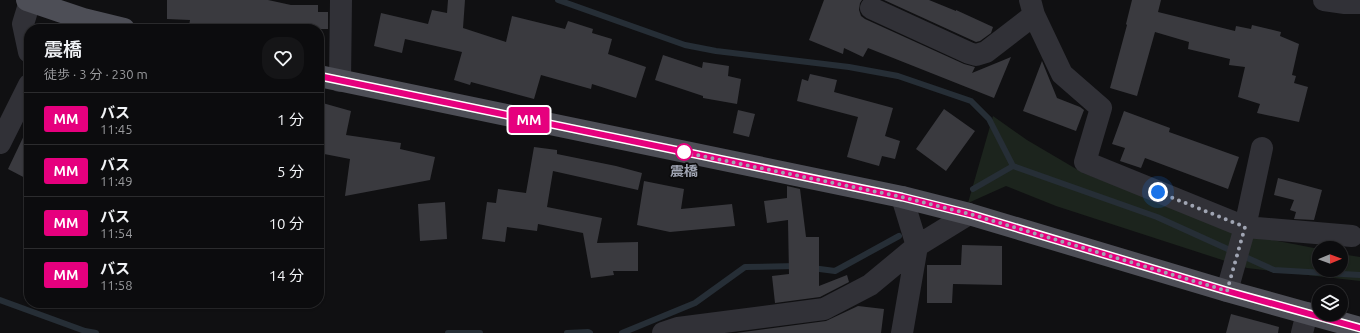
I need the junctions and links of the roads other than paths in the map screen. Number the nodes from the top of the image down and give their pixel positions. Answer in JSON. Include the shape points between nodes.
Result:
{"nodes":[{"id":1,"x":341,"y":0,"type":"edge"},
{"id":2,"x":1324,"y":0,"type":"edge"},
{"id":3,"x":29,"y":1,"type":"edge"},
{"id":4,"x":1360,"y":3,"type":"edge"},
{"id":5,"x":1032,"y":7,"type":"edge"},
{"id":6,"x":870,"y":8,"type":"dead end"},
{"id":7,"x":24,"y":24,"type":"edge"},
{"id":8,"x":104,"y":24,"type":"edge"},
{"id":9,"x":324,"y":77,"type":"edge"},
{"id":10,"x":340,"y":81,"type":"junction"},
{"id":11,"x":24,"y":95,"type":"edge"},
{"id":12,"x":0,"y":143,"type":"edge"},
{"id":13,"x":1262,"y":148,"type":"dead end"},
{"id":14,"x":902,"y":197,"type":"junction"},
{"id":15,"x":970,"y":214,"type":"junction"},
{"id":16,"x":1245,"y":227,"type":"junction"},
{"id":17,"x":1352,"y":236,"type":"dead end"},
{"id":18,"x":917,"y":246,"type":"junction"},
{"id":19,"x":1227,"y":291,"type":"junction"},
{"id":20,"x":1305,"y":323,"type":"edge"},
{"id":21,"x":1360,"y":328,"type":"edge"},
{"id":22,"x":663,"y":333,"type":"edge"},
{"id":23,"x":902,"y":333,"type":"edge"}],
"edges":[{"from":1,"to":10,"type":"street"},
{"from":2,"to":4,"type":"street"},
{"from":3,"to":7,"type":"street"},
{"from":3,"to":8,"type":"main road"},
{"from":5,"to":6,"type":"street","via":[[986,52],[976,55]]},
{"from":5,"to":16,"type":"street","via":[[1062,74],[1101,108],[1085,162]]},
{"from":9,"to":10,"type":"main road"},
{"from":10,"to":14,"type":"main road"},
{"from":11,"to":12,"type":"street"},
{"from":13,"to":16,"type":"street"},
{"from":14,"to":15,"type":"main road"},
{"from":14,"to":18,"type":"street"},
{"from":15,"to":18,"type":"street"},
{"from":15,"to":19,"type":"main road"},
{"from":16,"to":17,"type":"street"},
{"from":16,"to":19,"type":"street"},
{"from":18,"to":22,"type":"street","via":[[870,285],[824,309],[678,328]]},
{"from":18,"to":23,"type":"street"},
{"from":19,"to":20,"type":"main road"},
{"from":20,"to":21,"type":"main road"}]}
